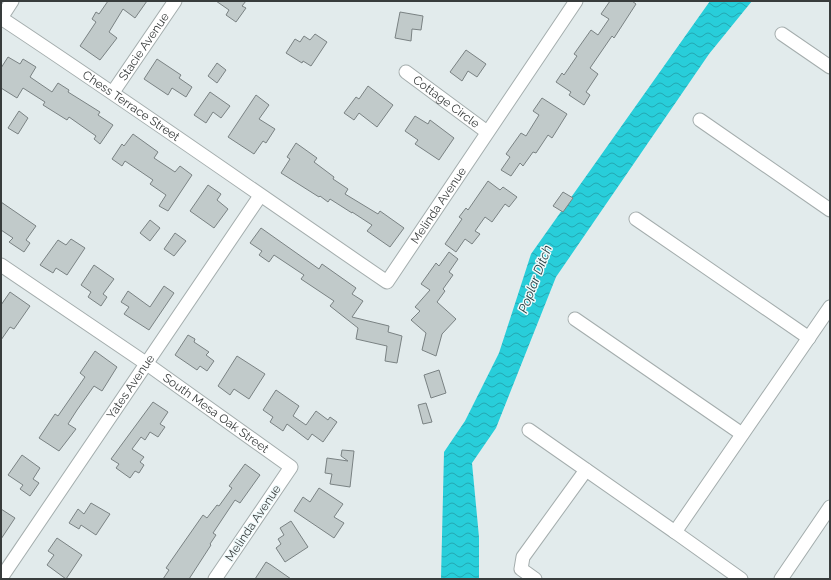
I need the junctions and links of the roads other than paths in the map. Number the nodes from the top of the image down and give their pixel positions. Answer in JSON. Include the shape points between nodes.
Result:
{"nodes":[{"id":1,"x":12,"y":1,"type":"edge"},
{"id":2,"x":175,"y":1,"type":"edge"},
{"id":3,"x":576,"y":1,"type":"edge"},
{"id":4,"x":1,"y":18,"type":"edge"},
{"id":5,"x":782,"y":34,"type":"dead end"},
{"id":6,"x":830,"y":67,"type":"edge"},
{"id":7,"x":406,"y":72,"type":"dead end"},
{"id":8,"x":113,"y":92,"type":"junction"},
{"id":9,"x":700,"y":120,"type":"dead end"},
{"id":10,"x":487,"y":132,"type":"junction"},
{"id":11,"x":260,"y":196,"type":"junction"},
{"id":12,"x":830,"y":210,"type":"edge"},
{"id":13,"x":636,"y":219,"type":"dead end"},
{"id":14,"x":1,"y":266,"type":"edge"},
{"id":15,"x":830,"y":307,"type":"edge"},
{"id":16,"x":575,"y":319,"type":"dead end"},
{"id":17,"x":808,"y":338,"type":"junction"},
{"id":18,"x":147,"y":364,"type":"junction"},
{"id":19,"x":529,"y":430,"type":"dead end"},
{"id":20,"x":742,"y":434,"type":"junction"},
{"id":21,"x":291,"y":466,"type":"joint"},
{"id":22,"x":586,"y":470,"type":"junction"},
{"id":23,"x":830,"y":507,"type":"edge"},
{"id":24,"x":675,"y":532,"type":"junction"},
{"id":25,"x":1,"y":578,"type":"edge"},
{"id":26,"x":216,"y":579,"type":"edge"},
{"id":27,"x":535,"y":579,"type":"edge"},
{"id":28,"x":742,"y":579,"type":"edge"},
{"id":29,"x":780,"y":579,"type":"edge"}],
"edges":[{"from":1,"to":4,"type":"street"},
{"from":2,"to":8,"type":"street","name":"Stacie Avenue"},
{"from":3,"to":10,"type":"street","name":"Melinda Avenue"},
{"from":4,"to":8,"type":"street","name":"Chess Terrace Street"},
{"from":5,"to":6,"type":"street"},
{"from":7,"to":10,"type":"street","name":"Cottage Circle"},
{"from":8,"to":11,"type":"street","name":"Chess Terrace Street"},
{"from":9,"to":12,"type":"street"},
{"from":10,"to":11,"type":"street","name":"Melinda Avenue","via":[[387,282]]},
{"from":11,"to":18,"type":"street","name":"Yates Avenue"},
{"from":13,"to":17,"type":"street"},
{"from":14,"to":18,"type":"street","name":"South Mesa Oak Street"},
{"from":15,"to":17,"type":"street"},
{"from":16,"to":20,"type":"street"},
{"from":17,"to":20,"type":"street"},
{"from":18,"to":21,"type":"street","name":"South Mesa Oak Street"},
{"from":18,"to":25,"type":"street","name":"Yates Avenue"},
{"from":19,"to":22,"type":"street"},
{"from":20,"to":24,"type":"street"},
{"from":21,"to":26,"type":"street","name":"Melinda Avenue"},
{"from":22,"to":24,"type":"street"},
{"from":22,"to":27,"type":"street","via":[[523,557],[521,569]]},
{"from":23,"to":29,"type":"street"},
{"from":24,"to":28,"type":"street"}]}
